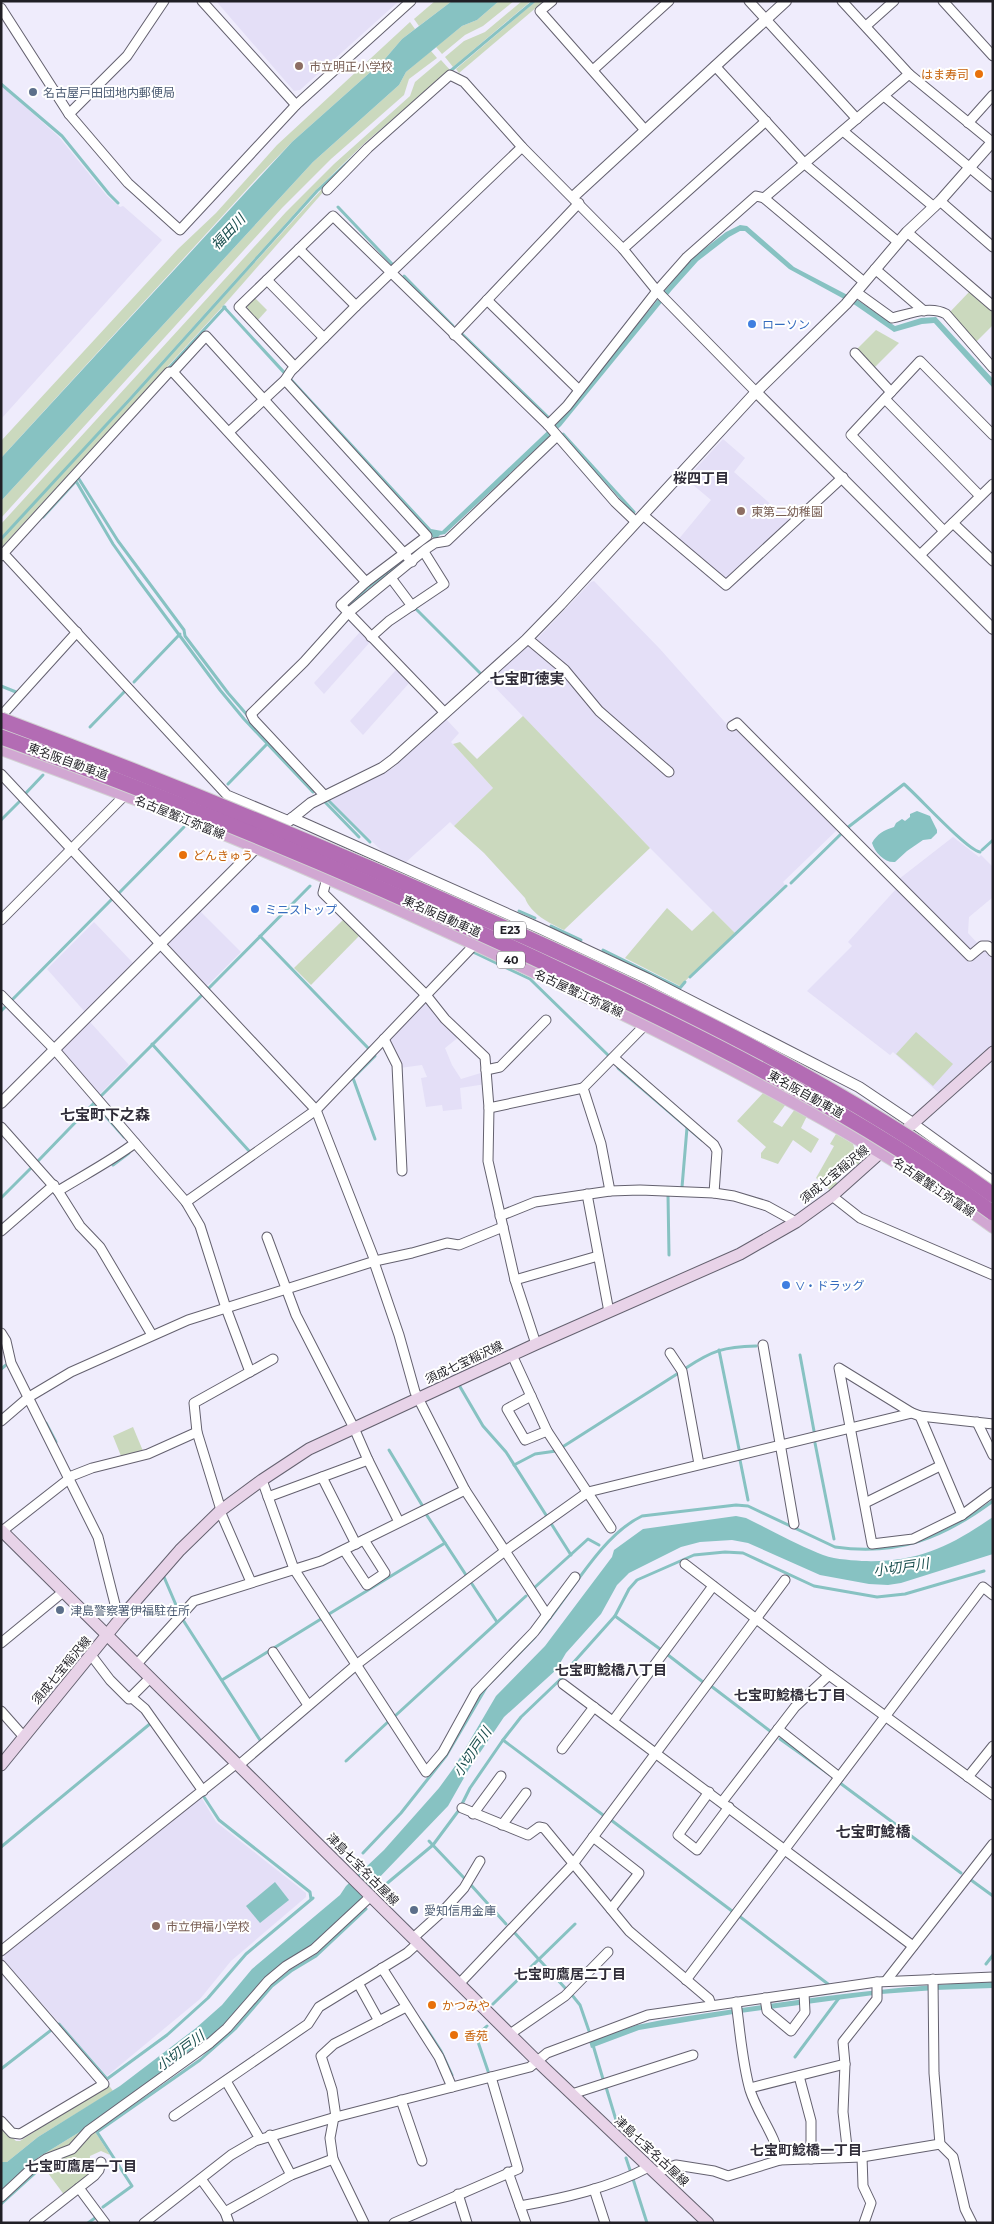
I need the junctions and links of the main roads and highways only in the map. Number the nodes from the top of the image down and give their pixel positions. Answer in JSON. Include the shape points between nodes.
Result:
{"nodes":[{"id":1,"x":1,"y":718,"type":"edge"},
{"id":2,"x":1,"y":737,"type":"edge"},
{"id":3,"x":1,"y":749,"type":"edge"},
{"id":4,"x":993,"y":1052,"type":"edge"},
{"id":5,"x":882,"y":1152,"type":"junction"},
{"id":6,"x":993,"y":1195,"type":"edge"},
{"id":7,"x":993,"y":1213,"type":"edge"},
{"id":8,"x":993,"y":1227,"type":"edge"},
{"id":9,"x":1,"y":1531,"type":"edge"},
{"id":10,"x":107,"y":1636,"type":"junction"},
{"id":11,"x":1,"y":1765,"type":"edge"},
{"id":12,"x":708,"y":2223,"type":"edge"}],
"edges":[{"from":1,"to":6,"type":"highway","name":"東名阪自動車道","number":"E23","bridge":true,"via":[[286,832],[467,910],[650,995],[855,1103]]},
{"from":2,"to":7,"type":"highway","name":"東名阪自動車道","number":"E23","bridge":true,"via":[[107,775],[278,844],[635,1005],[805,1092],[894,1145]]},
{"from":3,"to":5,"type":"main road","name":"名古屋蟹江弥富線","number":"40","via":[[256,848],[476,943],[646,1024]]},
{"from":4,"to":5,"type":"main road","name":"須成七宝稲沢線"},
{"from":5,"to":8,"type":"main road","name":"名古屋蟹江弥富線","number":"40"},
{"from":5,"to":10,"type":"main road","name":"須成七宝稲沢線","via":[[832,1196],[796,1222],[740,1254],[309,1449],[221,1511],[180,1550]]},
{"from":9,"to":10,"type":"main road","name":"津島七宝名古屋線"},
{"from":10,"to":11,"type":"main road","name":"須成七宝稲沢線"},
{"from":10,"to":12,"type":"main road","name":"津島七宝名古屋線","via":[[537,2061]]}]}
